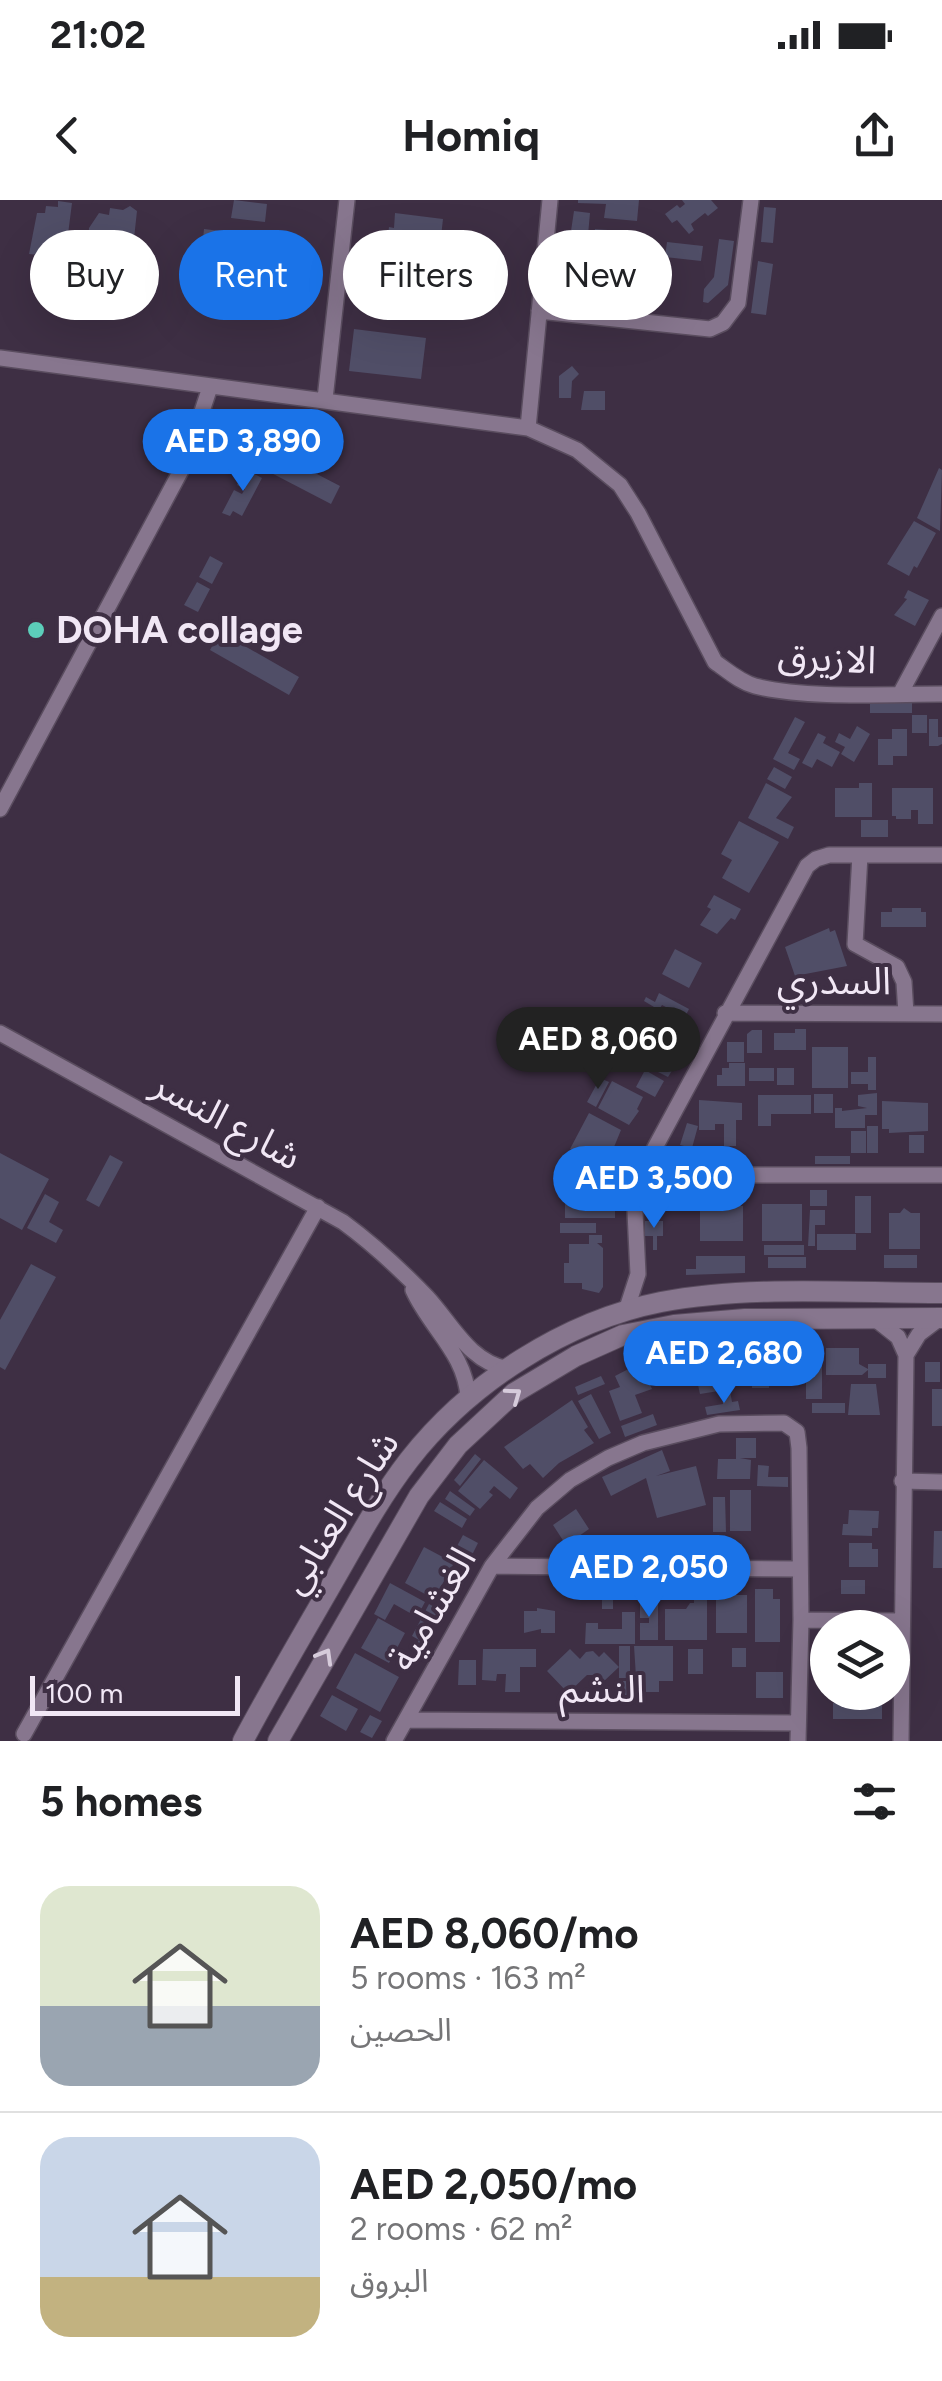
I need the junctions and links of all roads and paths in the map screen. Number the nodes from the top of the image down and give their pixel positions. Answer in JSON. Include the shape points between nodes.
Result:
{"nodes":[{"id":1,"x":347,"y":200,"type":"edge"},
{"id":2,"x":550,"y":200,"type":"edge"},
{"id":3,"x":752,"y":200,"type":"edge"},
{"id":4,"x":547,"y":230,"type":"edge"},
{"id":5,"x":538,"y":320,"type":"edge"},
{"id":6,"x":624,"y":320,"type":"edge"},
{"id":7,"x":0,"y":358,"type":"edge"},
{"id":8,"x":210,"y":387,"type":"junction"},
{"id":9,"x":324,"y":399,"type":"junction"},
{"id":10,"x":528,"y":428,"type":"junction"},
{"id":11,"x":942,"y":616,"type":"edge"},
{"id":12,"x":900,"y":694,"type":"junction"},
{"id":13,"x":942,"y":694,"type":"edge"},
{"id":14,"x":0,"y":809,"type":"edge"},
{"id":15,"x":860,"y":854,"type":"junction"},
{"id":16,"x":942,"y":856,"type":"edge"},
{"id":17,"x":725,"y":1013,"type":"junction"},
{"id":18,"x":906,"y":1014,"type":"junction"},
{"id":19,"x":942,"y":1014,"type":"edge"},
{"id":20,"x":0,"y":1032,"type":"edge"},
{"id":21,"x":646,"y":1166,"type":"junction"},
{"id":22,"x":942,"y":1176,"type":"edge"},
{"id":23,"x":318,"y":1207,"type":"junction"},
{"id":24,"x":638,"y":1274,"type":"junction"},
{"id":25,"x":410,"y":1282,"type":"junction"},
{"id":26,"x":942,"y":1293,"type":"edge"},
{"id":27,"x":662,"y":1302,"type":"junction"},
{"id":28,"x":626,"y":1311,"type":"junction"},
{"id":29,"x":874,"y":1318,"type":"junction"},
{"id":30,"x":941,"y":1318,"type":"edge"},
{"id":31,"x":906,"y":1355,"type":"junction"},
{"id":32,"x":508,"y":1370,"type":"junction"},
{"id":33,"x":468,"y":1398,"type":"junction"},
{"id":34,"x":902,"y":1482,"type":"junction"},
{"id":35,"x":942,"y":1482,"type":"edge"},
{"id":36,"x":492,"y":1566,"type":"junction"},
{"id":37,"x":800,"y":1570,"type":"junction"},
{"id":38,"x":900,"y":1610,"type":"edge"},
{"id":39,"x":801,"y":1620,"type":"junction"},
{"id":40,"x":810,"y":1620,"type":"edge"},
{"id":41,"x":901,"y":1710,"type":"edge"},
{"id":42,"x":406,"y":1720,"type":"junction"},
{"id":43,"x":798,"y":1723,"type":"junction"},
{"id":44,"x":24,"y":1734,"type":"dead end"},
{"id":45,"x":243,"y":1741,"type":"edge"},
{"id":46,"x":278,"y":1741,"type":"edge"},
{"id":47,"x":394,"y":1741,"type":"edge"},
{"id":48,"x":798,"y":1741,"type":"edge"},
{"id":49,"x":901,"y":1741,"type":"edge"}],
"edges":[{"from":1,"to":9,"type":"street"},
{"from":2,"to":4,"type":"street"},
{"from":3,"to":6,"type":"street","via":[[738,302],[723,323],[710,329]]},
{"from":5,"to":10,"type":"street"},
{"from":7,"to":8,"type":"street"},
{"from":8,"to":9,"type":"street"},
{"from":8,"to":14,"type":"street","via":[[185,463]]},
{"from":9,"to":10,"type":"street"},
{"from":10,"to":12,"type":"street","name":"الازيرق","via":[[577,450],[620,486],[715,662],[755,686]]},
{"from":11,"to":12,"type":"street"},
{"from":12,"to":13,"type":"street","name":"الازيرق"},
{"from":15,"to":16,"type":"street"},
{"from":15,"to":17,"type":"street","via":[[807,866]]},
{"from":15,"to":18,"type":"street","via":[[856,944],[897,967]]},
{"from":17,"to":18,"type":"street","name":"السدري"},
{"from":17,"to":21,"type":"street"},
{"from":18,"to":19,"type":"street","name":"السدري"},
{"from":20,"to":23,"type":"street","name":"شارع النسر"},
{"from":21,"to":22,"type":"street","via":[[672,1175]]},
{"from":21,"to":24,"type":"street","via":[[634,1191]]},
{"from":23,"to":25,"type":"street","name":"شارع النسر","via":[[367,1240]]},
{"from":23,"to":44,"type":"street"},
{"from":24,"to":27,"type":"street"},
{"from":24,"to":28,"type":"street"},
{"from":25,"to":32,"type":"street","name":"شارع النسر","via":[[474,1353]]},
{"from":25,"to":33,"type":"street","name":"شارع النسر","via":[[456,1354]]},
{"from":26,"to":27,"type":"street","name":"شارع العنابي"},
{"from":27,"to":28,"type":"street","name":"شارع العنابي"},
{"from":28,"to":32,"type":"street","name":"شارع العنابي","via":[[549,1343]]},
{"from":29,"to":30,"type":"street","name":"شارع العنابي"},
{"from":29,"to":31,"type":"street","via":[[898,1337]]},
{"from":46,"to":29,"type":"street","name":"شارع العنابي","one_way":true,"via":[[418,1496],[458,1444],[514,1393],[622,1335],[746,1319]]},
{"from":30,"to":31,"type":"street"},
{"from":31,"to":34,"type":"street"},
{"from":32,"to":33,"type":"street","name":"شارع العنابي"},
{"from":33,"to":45,"type":"street","name":"شارع العنابي","via":[[393,1482]]},
{"from":34,"to":35,"type":"street"},
{"from":34,"to":38,"type":"street"},
{"from":36,"to":37,"type":"street"},
{"from":36,"to":37,"type":"street","name":"الغشامية","via":[[537,1508],[608,1458],[718,1424],[784,1423],[797,1432],[799,1448]]},
{"from":36,"to":42,"type":"street","name":"الغشامية"},
{"from":37,"to":39,"type":"street","name":"الغشامية"},
{"from":39,"to":40,"type":"street"},
{"from":39,"to":43,"type":"street","name":"الغشامية"},
{"from":41,"to":49,"type":"street"},
{"from":42,"to":43,"type":"street","name":"النشم"},
{"from":42,"to":47,"type":"street","name":"الغشامية"},
{"from":43,"to":48,"type":"street","name":"الغشامية"}]}
